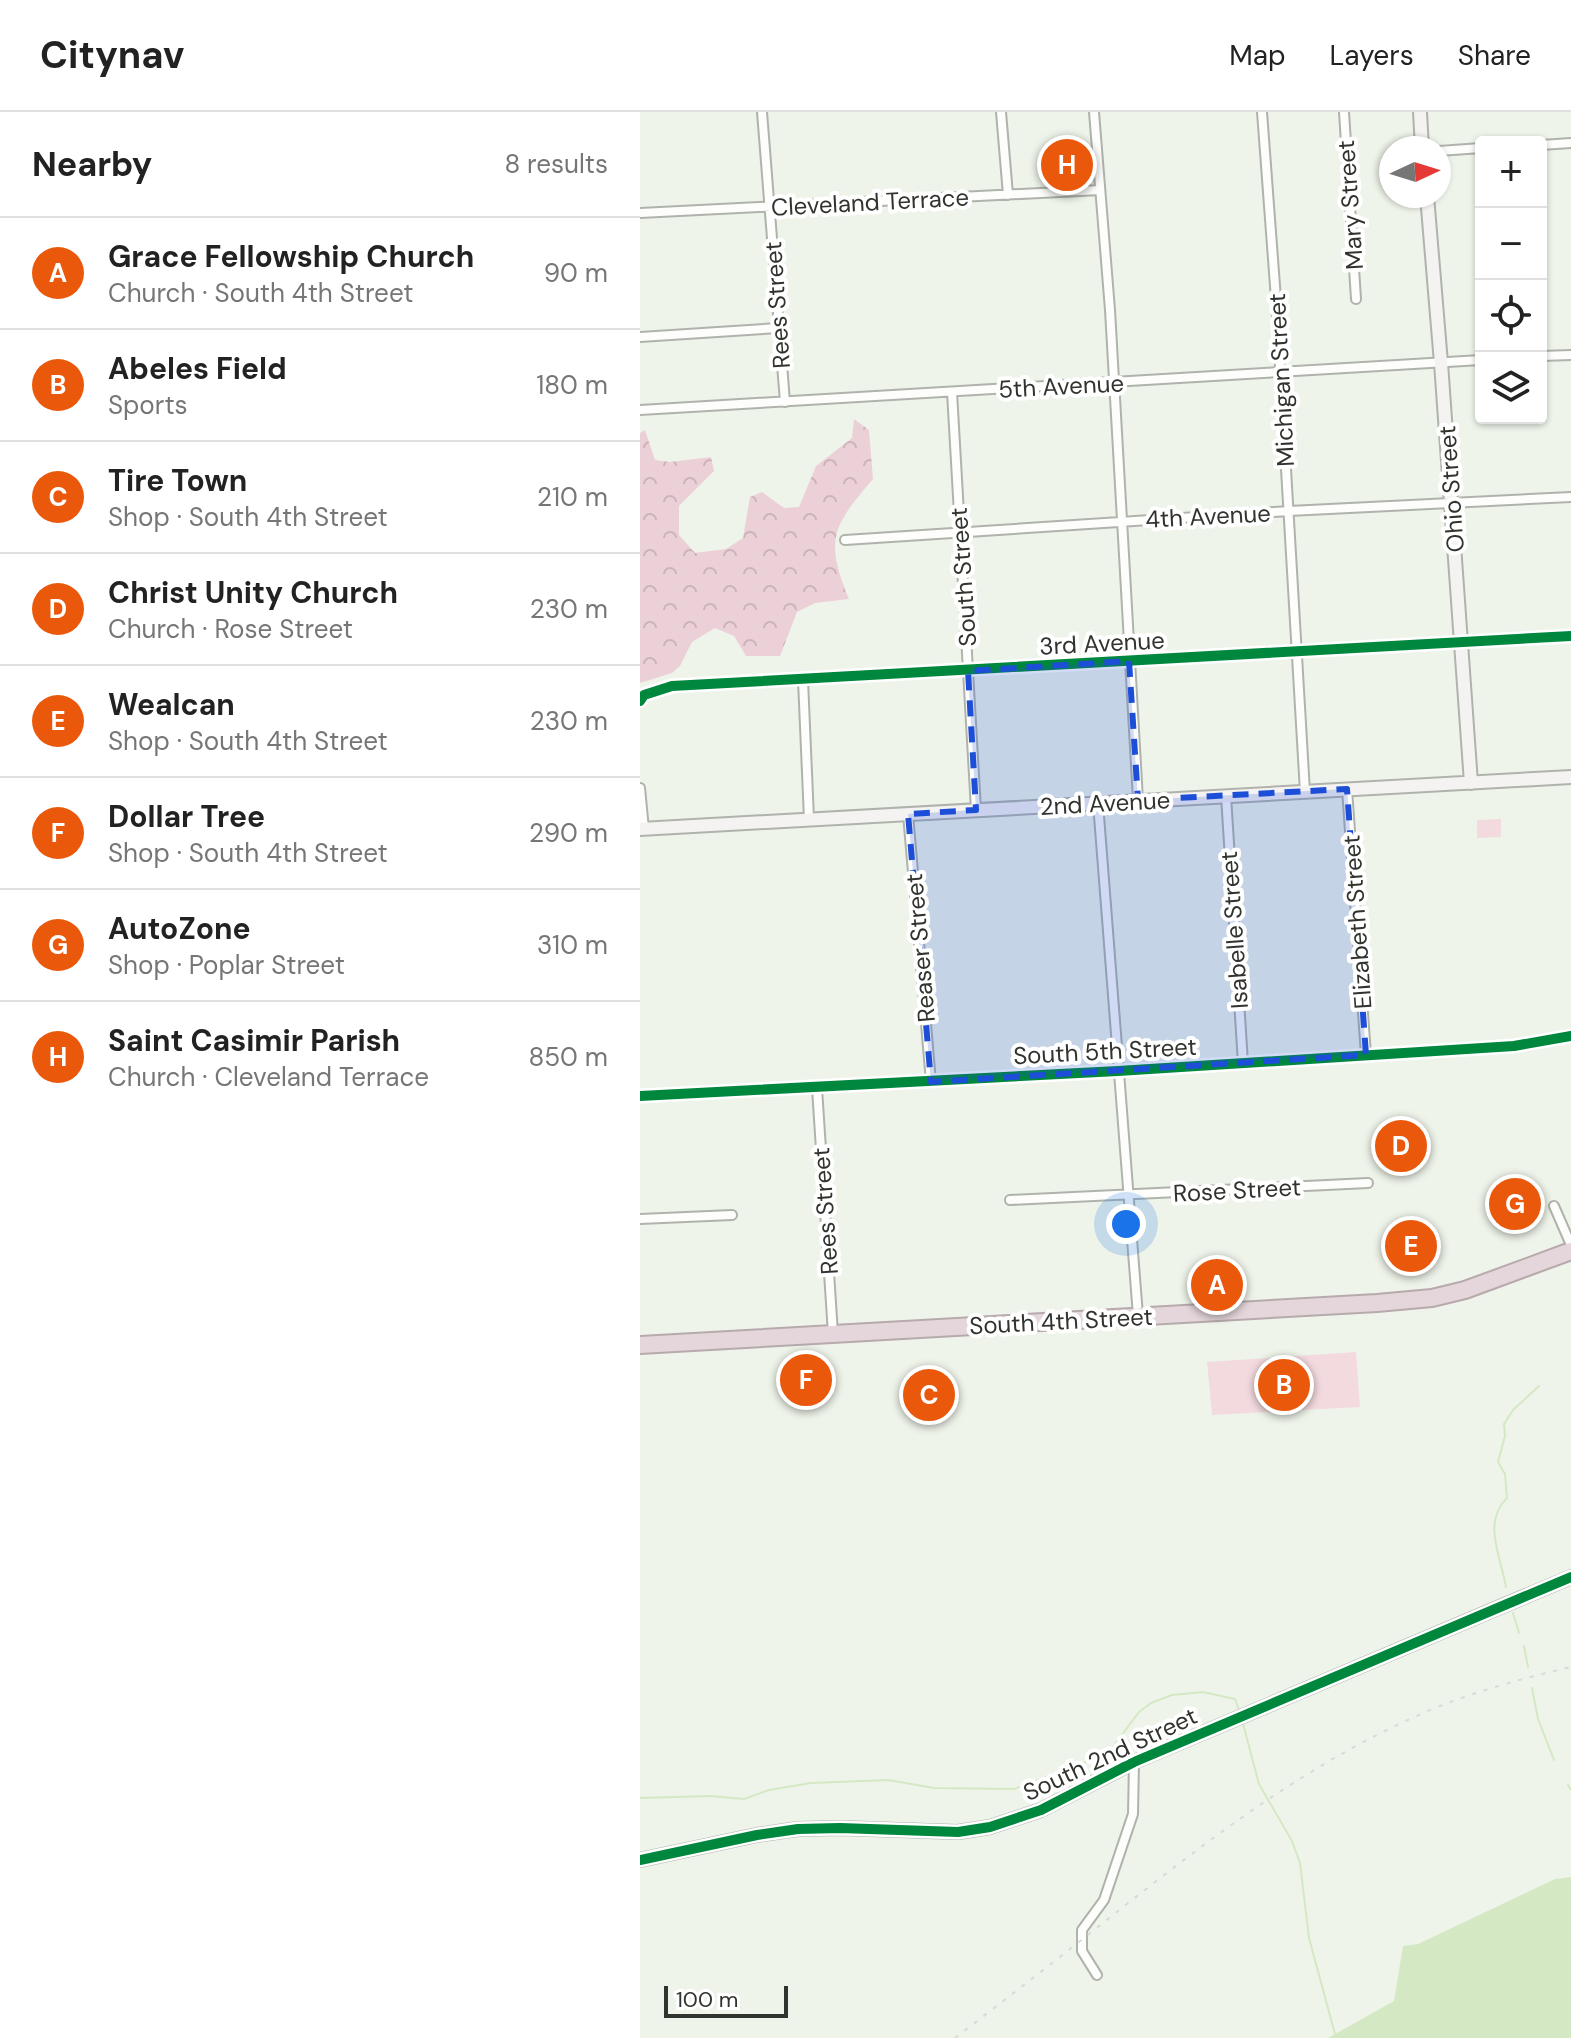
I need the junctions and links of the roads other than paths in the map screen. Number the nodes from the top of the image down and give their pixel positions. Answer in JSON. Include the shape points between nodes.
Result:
{"nodes":[{"id":1,"x":762,"y":112,"type":"edge"},
{"id":2,"x":1001,"y":112,"type":"edge"},
{"id":3,"x":1094,"y":112,"type":"edge"},
{"id":4,"x":1262,"y":112,"type":"edge"},
{"id":5,"x":1344,"y":112,"type":"edge"},
{"id":6,"x":1420,"y":112,"type":"edge"},
{"id":7,"x":1421,"y":136,"type":"edge"},
{"id":8,"x":1571,"y":143,"type":"edge"},
{"id":9,"x":1547,"y":145,"type":"edge"},
{"id":10,"x":1475,"y":148,"type":"edge"},
{"id":11,"x":1451,"y":150,"type":"edge"},
{"id":12,"x":1100,"y":190,"type":"junction"},
{"id":13,"x":1008,"y":195,"type":"junction"},
{"id":14,"x":770,"y":207,"type":"junction"},
{"id":15,"x":1428,"y":208,"type":"edge"},
{"id":16,"x":640,"y":213,"type":"edge"},
{"id":17,"x":1356,"y":299,"type":"dead end"},
{"id":18,"x":778,"y":328,"type":"junction"},
{"id":19,"x":640,"y":337,"type":"edge"},
{"id":20,"x":1571,"y":355,"type":"edge"},
{"id":21,"x":1547,"y":356,"type":"edge"},
{"id":22,"x":1475,"y":360,"type":"edge"},
{"id":23,"x":1441,"y":363,"type":"junction"},
{"id":24,"x":1281,"y":373,"type":"junction"},
{"id":25,"x":1114,"y":383,"type":"junction"},
{"id":26,"x":952,"y":392,"type":"junction"},
{"id":27,"x":785,"y":402,"type":"junction"},
{"id":28,"x":640,"y":410,"type":"edge"},
{"id":29,"x":1571,"y":497,"type":"edge"},
{"id":30,"x":1451,"y":502,"type":"junction"},
{"id":31,"x":1289,"y":511,"type":"junction"},
{"id":32,"x":1121,"y":522,"type":"junction"},
{"id":33,"x":960,"y":533,"type":"junction"},
{"id":34,"x":845,"y":540,"type":"dead end"},
{"id":35,"x":1571,"y":636,"type":"edge"},
{"id":36,"x":1462,"y":642,"type":"junction"},
{"id":37,"x":1297,"y":651,"type":"junction"},
{"id":38,"x":1129,"y":661,"type":"junction"},
{"id":39,"x":968,"y":671,"type":"junction"},
{"id":40,"x":803,"y":680,"type":"junction"},
{"id":41,"x":640,"y":701,"type":"edge"},
{"id":42,"x":1571,"y":777,"type":"edge"},
{"id":43,"x":1471,"y":783,"type":"junction"},
{"id":44,"x":640,"y":788,"type":"edge"},
{"id":45,"x":1347,"y":789,"type":"junction"},
{"id":46,"x":1305,"y":792,"type":"junction"},
{"id":47,"x":1226,"y":796,"type":"junction"},
{"id":48,"x":1138,"y":800,"type":"junction"},
{"id":49,"x":1098,"y":803,"type":"junction"},
{"id":50,"x":976,"y":810,"type":"junction"},
{"id":51,"x":908,"y":814,"type":"junction"},
{"id":52,"x":809,"y":819,"type":"junction"},
{"id":53,"x":642,"y":829,"type":"edge"},
{"id":54,"x":1571,"y":1036,"type":"edge"},
{"id":55,"x":1366,"y":1055,"type":"junction"},
{"id":56,"x":1243,"y":1063,"type":"junction"},
{"id":57,"x":1118,"y":1071,"type":"junction"},
{"id":58,"x":931,"y":1082,"type":"junction"},
{"id":59,"x":817,"y":1088,"type":"junction"},
{"id":60,"x":640,"y":1096,"type":"edge"},
{"id":61,"x":1368,"y":1183,"type":"dead end"},
{"id":62,"x":1127,"y":1196,"type":"junction"},
{"id":63,"x":1010,"y":1200,"type":"dead end"},
{"id":64,"x":1554,"y":1206,"type":"dead end"},
{"id":65,"x":732,"y":1215,"type":"dead end"},
{"id":66,"x":640,"y":1219,"type":"edge"},
{"id":67,"x":1571,"y":1245,"type":"edge"},
{"id":68,"x":1571,"y":1251,"type":"edge"},
{"id":69,"x":1138,"y":1317,"type":"junction"},
{"id":70,"x":833,"y":1334,"type":"junction"},
{"id":71,"x":640,"y":1345,"type":"edge"},
{"id":72,"x":1571,"y":1577,"type":"edge"},
{"id":73,"x":1134,"y":1762,"type":"junction"},
{"id":74,"x":640,"y":1860,"type":"edge"},
{"id":75,"x":1097,"y":1975,"type":"dead end"}],
"edges":[{"from":1,"to":14,"type":"street","name":"Rees Street"},
{"from":2,"to":13,"type":"street"},
{"from":3,"to":12,"type":"street"},
{"from":4,"to":24,"type":"street","name":"Michigan Street"},
{"from":5,"to":17,"type":"street","name":"Mary Street"},
{"from":6,"to":7,"type":"street"},
{"from":8,"to":9,"type":"street"},
{"from":10,"to":11,"type":"street"},
{"from":12,"to":13,"type":"street","name":"Cleveland Terrace"},
{"from":12,"to":25,"type":"street"},
{"from":13,"to":14,"type":"street","name":"Cleveland Terrace"},
{"from":14,"to":16,"type":"street","name":"Cleveland Terrace"},
{"from":14,"to":18,"type":"street","name":"Rees Street"},
{"from":15,"to":23,"type":"street","name":"Ohio Street"},
{"from":18,"to":19,"type":"street"},
{"from":18,"to":27,"type":"street","name":"Rees Street"},
{"from":20,"to":21,"type":"street"},
{"from":22,"to":23,"type":"street","name":"5th Avenue"},
{"from":23,"to":24,"type":"street","name":"5th Avenue"},
{"from":23,"to":30,"type":"street","name":"Ohio Street"},
{"from":24,"to":25,"type":"street","name":"5th Avenue"},
{"from":24,"to":31,"type":"street","name":"Michigan Street"},
{"from":25,"to":26,"type":"street","name":"5th Avenue"},
{"from":25,"to":32,"type":"street"},
{"from":26,"to":27,"type":"street","name":"5th Avenue"},
{"from":26,"to":33,"type":"street","name":"South Street"},
{"from":27,"to":28,"type":"street","name":"5th Avenue"},
{"from":29,"to":30,"type":"street","name":"4th Avenue"},
{"from":30,"to":31,"type":"street","name":"4th Avenue"},
{"from":30,"to":36,"type":"street","name":"Ohio Street"},
{"from":31,"to":32,"type":"street","name":"4th Avenue"},
{"from":31,"to":37,"type":"street","name":"Michigan Street"},
{"from":32,"to":33,"type":"street","name":"4th Avenue"},
{"from":32,"to":38,"type":"street"},
{"from":33,"to":34,"type":"street","name":"4th Avenue"},
{"from":33,"to":39,"type":"street","name":"South Street"},
{"from":35,"to":36,"type":"street","name":"3rd Avenue"},
{"from":36,"to":37,"type":"street","name":"3rd Avenue"},
{"from":36,"to":43,"type":"street","name":"Ohio Street"},
{"from":37,"to":38,"type":"street","name":"3rd Avenue"},
{"from":37,"to":46,"type":"street","name":"Michigan Street"},
{"from":38,"to":39,"type":"street","name":"3rd Avenue"},
{"from":38,"to":48,"type":"street"},
{"from":39,"to":40,"type":"street","name":"3rd Avenue"},
{"from":39,"to":50,"type":"street","name":"South Street"},
{"from":40,"to":41,"type":"street","name":"3rd Avenue","via":[[672,686]]},
{"from":40,"to":52,"type":"street"},
{"from":42,"to":43,"type":"street","name":"2nd Avenue"},
{"from":43,"to":45,"type":"street","name":"2nd Avenue"},
{"from":44,"to":53,"type":"street"},
{"from":45,"to":46,"type":"street","name":"2nd Avenue"},
{"from":45,"to":55,"type":"street","name":"Elizabeth Street"},
{"from":46,"to":47,"type":"street","name":"2nd Avenue"},
{"from":47,"to":48,"type":"street","name":"2nd Avenue"},
{"from":47,"to":56,"type":"street","name":"Isabelle Street"},
{"from":48,"to":49,"type":"street","name":"2nd Avenue"},
{"from":49,"to":50,"type":"street","name":"2nd Avenue"},
{"from":49,"to":57,"type":"street"},
{"from":50,"to":51,"type":"street","name":"2nd Avenue"},
{"from":51,"to":52,"type":"street","name":"2nd Avenue"},
{"from":51,"to":58,"type":"street","name":"Reaser Street"},
{"from":52,"to":53,"type":"street","name":"2nd Avenue"},
{"from":54,"to":55,"type":"street","name":"South 5th Street","via":[[1514,1046]]},
{"from":55,"to":56,"type":"street","name":"South 5th Street"},
{"from":56,"to":57,"type":"street","name":"South 5th Street"},
{"from":57,"to":58,"type":"street","name":"South 5th Street"},
{"from":57,"to":62,"type":"street"},
{"from":58,"to":59,"type":"street","name":"South 5th Street"},
{"from":59,"to":60,"type":"street","name":"South 5th Street"},
{"from":59,"to":70,"type":"street","name":"Rees Street"},
{"from":61,"to":62,"type":"street","name":"Rose Street"},
{"from":62,"to":63,"type":"street","name":"Rose Street"},
{"from":62,"to":69,"type":"street"},
{"from":64,"to":67,"type":"street"},
{"from":65,"to":66,"type":"street"},
{"from":68,"to":69,"type":"highway","name":"South 4th Street","via":[[1432,1298]]},
{"from":69,"to":70,"type":"highway","name":"South 4th Street"},
{"from":70,"to":71,"type":"highway","name":"South 4th Street"},
{"from":72,"to":73,"type":"street","name":"South 2nd Street"},
{"from":73,"to":74,"type":"street","name":"South 2nd Street","via":[[1041,1810],[990,1827],[958,1832],[798,1829]]},
{"from":73,"to":75,"type":"street","via":[[1133,1814],[1104,1900],[1082,1930],[1082,1951]]}]}
